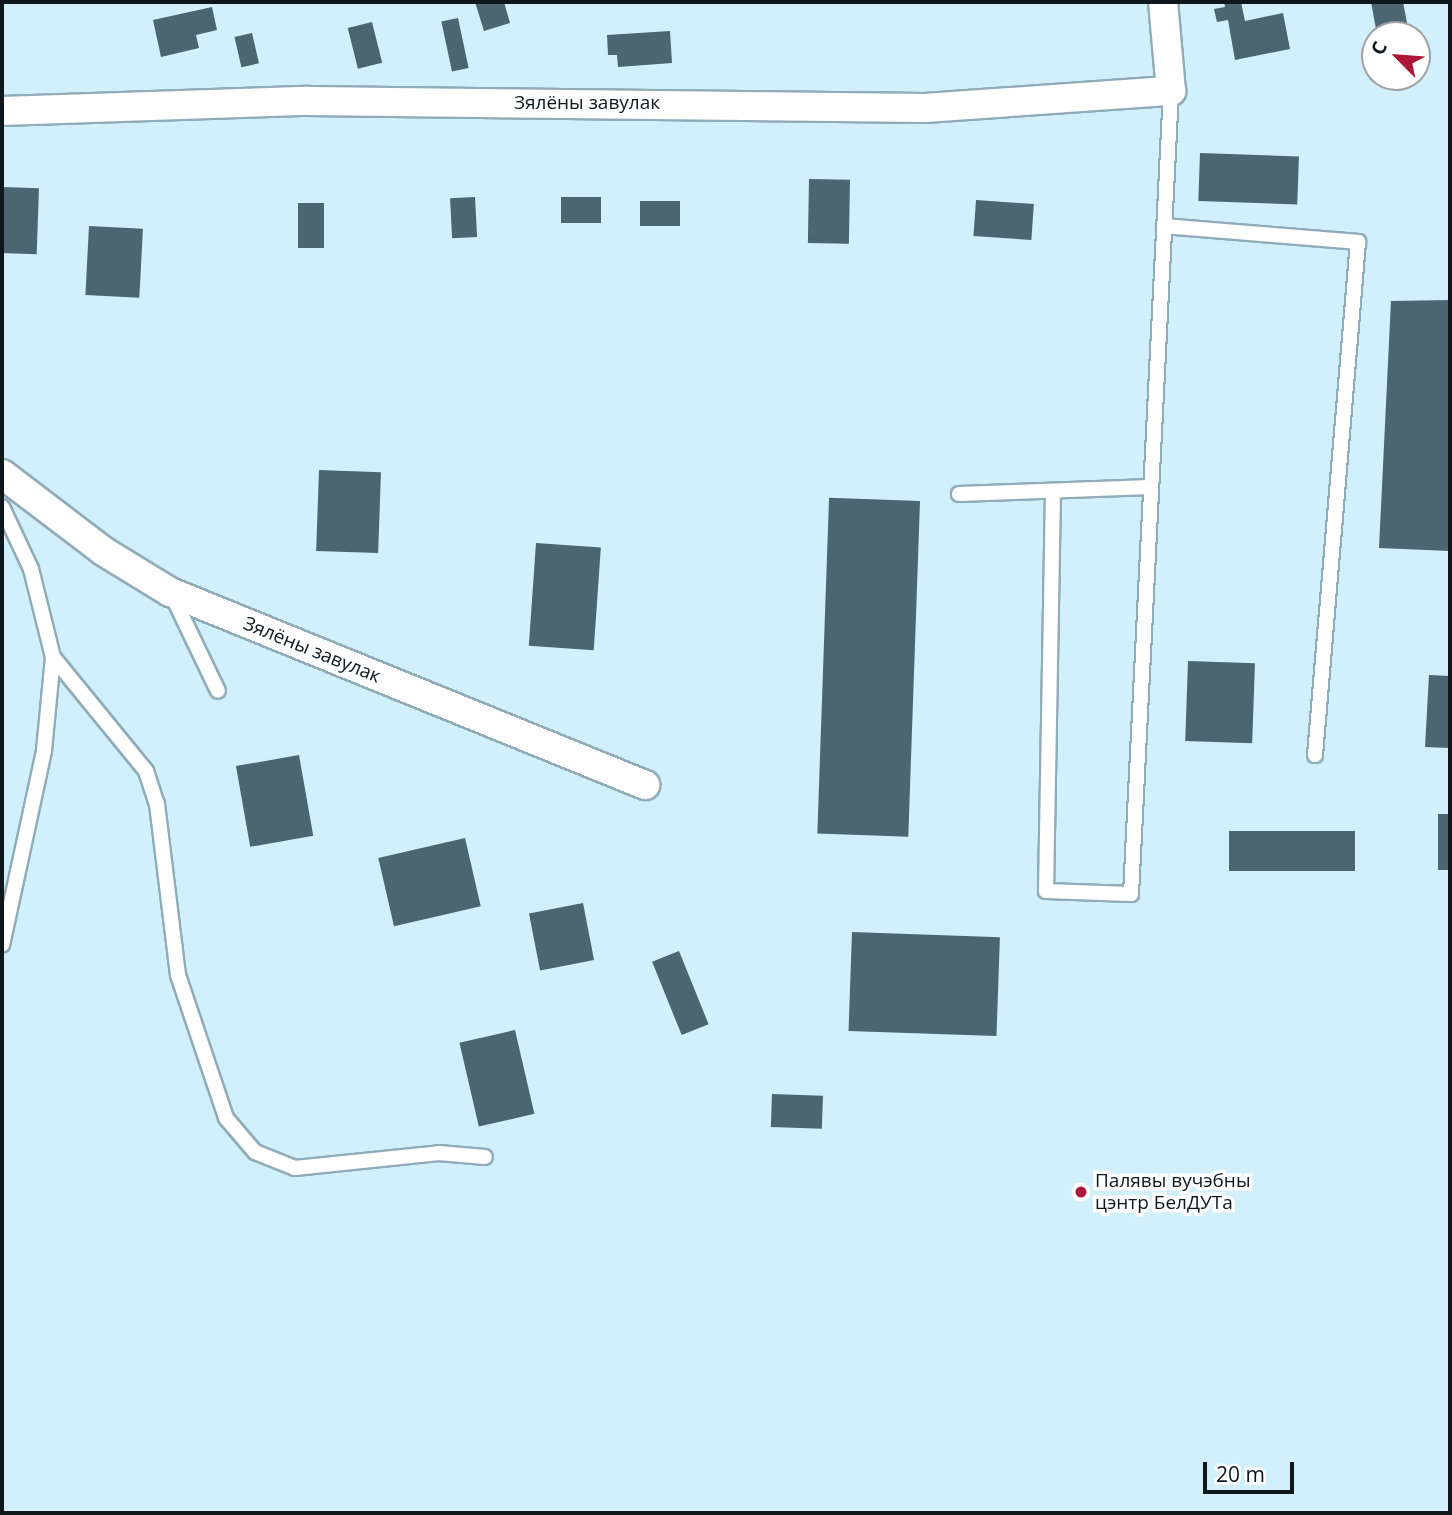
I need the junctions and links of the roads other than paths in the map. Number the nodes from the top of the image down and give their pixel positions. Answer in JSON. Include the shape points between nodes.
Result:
{"nodes":[{"id":1,"x":1163,"y":2,"type":"edge"},
{"id":2,"x":1171,"y":91,"type":"junction"},
{"id":3,"x":2,"y":111,"type":"edge"},
{"id":4,"x":1164,"y":226,"type":"junction"},
{"id":5,"x":2,"y":474,"type":"edge"},
{"id":6,"x":1151,"y":487,"type":"junction"},
{"id":7,"x":1053,"y":491,"type":"junction"},
{"id":8,"x":959,"y":494,"type":"dead end"},
{"id":9,"x":2,"y":507,"type":"edge"},
{"id":10,"x":170,"y":592,"type":"junction"},
{"id":11,"x":53,"y":657,"type":"junction"},
{"id":12,"x":218,"y":691,"type":"dead end"},
{"id":13,"x":1315,"y":755,"type":"dead end"},
{"id":14,"x":645,"y":785,"type":"dead end"},
{"id":15,"x":2,"y":945,"type":"edge"},
{"id":16,"x":485,"y":1157,"type":"dead end"}],
"edges":[{"from":1,"to":2,"type":"street"},
{"from":2,"to":3,"type":"street","name":"Зялёны завулак","via":[[925,108],[308,101]]},
{"from":2,"to":4,"type":"lane"},
{"from":4,"to":6,"type":"lane"},
{"from":4,"to":13,"type":"lane","via":[[1358,242]]},
{"from":5,"to":10,"type":"street","name":"Зялёны завулак","via":[[103,551]]},
{"from":6,"to":7,"type":"lane"},
{"from":6,"to":7,"type":"lane","via":[[1132,894],[1046,891]]},
{"from":7,"to":8,"type":"lane"},
{"from":9,"to":11,"type":"lane","via":[[31,569]]},
{"from":10,"to":12,"type":"lane"},
{"from":10,"to":14,"type":"street","name":"Зялёны завулак"},
{"from":11,"to":15,"type":"lane","via":[[44,751]]},
{"from":11,"to":16,"type":"lane","via":[[146,771],[158,804],[178,975],[233,1126],[255,1152],[295,1168],[439,1153]]}]}
